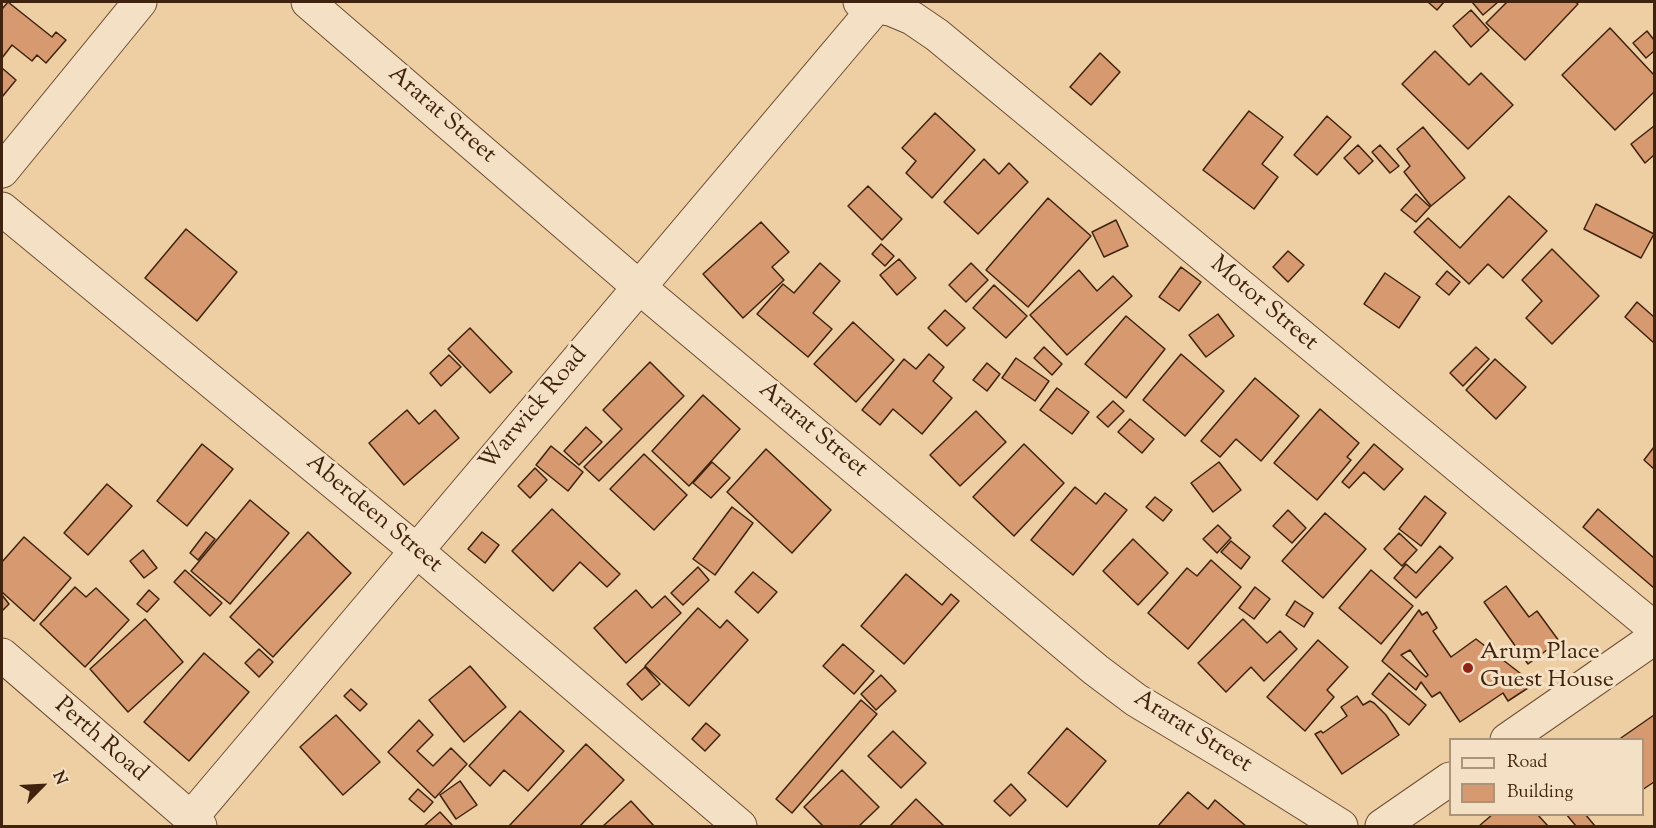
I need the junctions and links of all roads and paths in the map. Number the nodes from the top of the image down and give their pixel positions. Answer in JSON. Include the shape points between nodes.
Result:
{"nodes":[{"id":1,"x":140,"y":2,"type":"edge"},
{"id":2,"x":308,"y":2,"type":"edge"},
{"id":3,"x":872,"y":3,"type":"edge"},
{"id":4,"x":2,"y":171,"type":"edge"},
{"id":5,"x":2,"y":209,"type":"edge"},
{"id":6,"x":639,"y":287,"type":"junction"},
{"id":7,"x":417,"y":551,"type":"junction"},
{"id":8,"x":1654,"y":628,"type":"edge"},
{"id":9,"x":1654,"y":638,"type":"edge"},
{"id":10,"x":2,"y":655,"type":"edge"},
{"id":11,"x":1510,"y":738,"type":"edge"},
{"id":12,"x":1449,"y":780,"type":"edge"},
{"id":13,"x":195,"y":823,"type":"edge"},
{"id":14,"x":740,"y":826,"type":"edge"},
{"id":15,"x":1341,"y":826,"type":"edge"},
{"id":16,"x":1382,"y":826,"type":"edge"}],
"edges":[{"from":1,"to":4,"type":"street"},
{"from":2,"to":6,"type":"street","name":"Ararat Street"},
{"from":3,"to":6,"type":"street","name":"Warwick Road"},
{"from":3,"to":8,"type":"street","name":"Motor Street","via":[[912,18],[937,35]]},
{"from":5,"to":7,"type":"street","name":"Aberdeen Street"},
{"from":6,"to":7,"type":"street","name":"Warwick Road"},
{"from":6,"to":15,"type":"street","name":"Ararat Street","via":[[1096,670],[1136,700]]},
{"from":7,"to":13,"type":"street","name":"Warwick Road"},
{"from":7,"to":14,"type":"street","name":"Aberdeen Street"},
{"from":9,"to":11,"type":"street"},
{"from":10,"to":13,"type":"street","name":"Perth Road"},
{"from":12,"to":16,"type":"street"}]}
